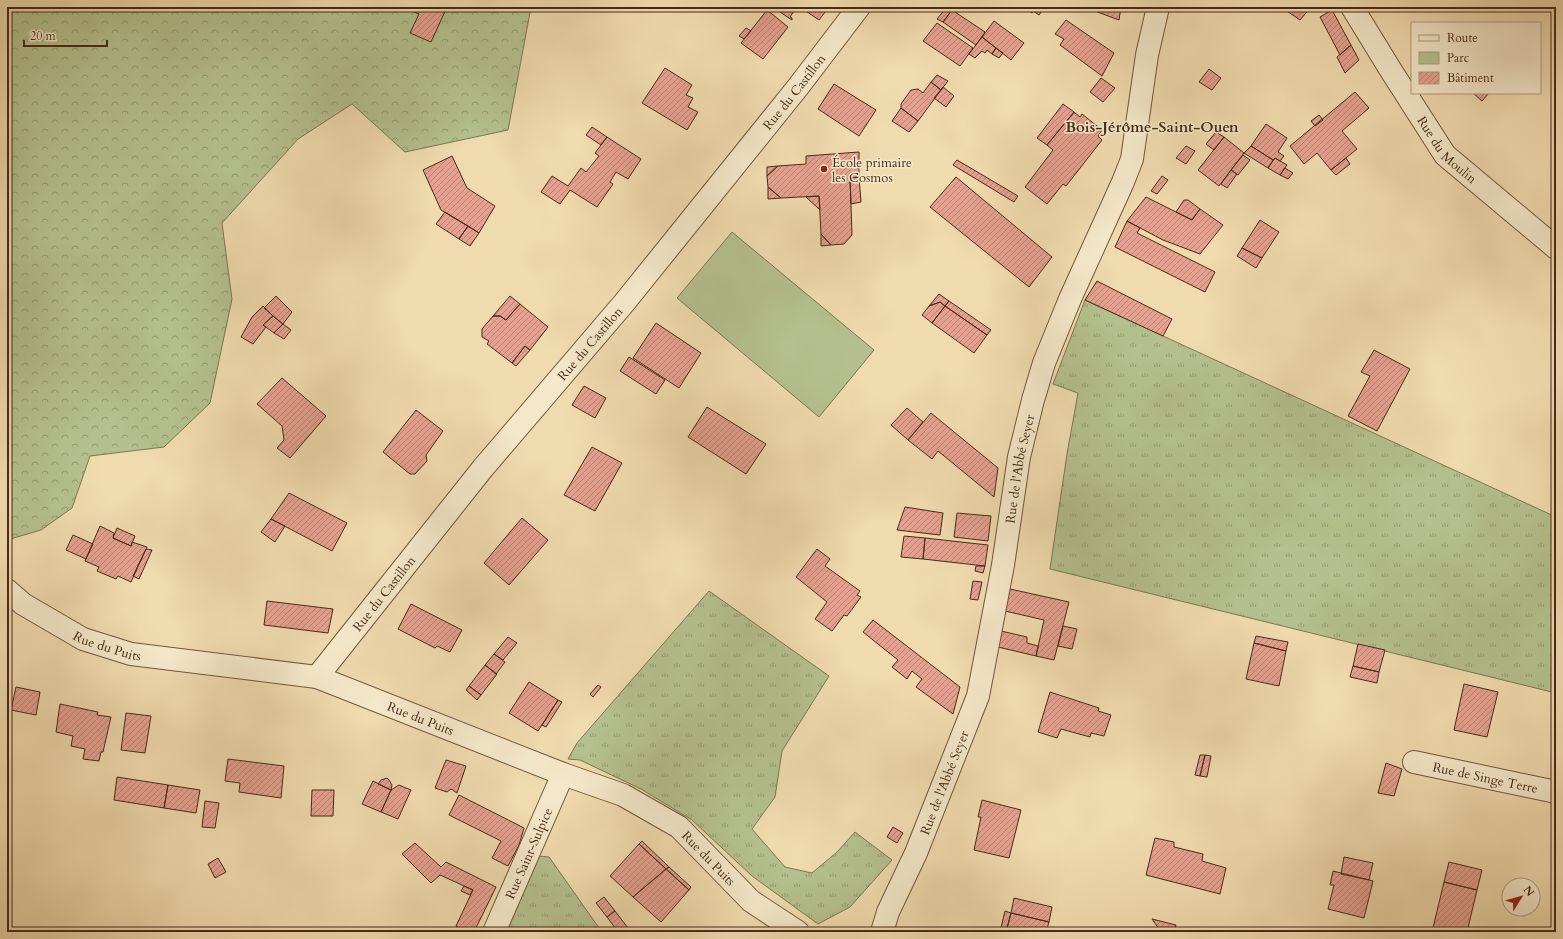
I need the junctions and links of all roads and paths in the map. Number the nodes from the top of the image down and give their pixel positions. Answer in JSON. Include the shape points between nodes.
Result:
{"nodes":[{"id":1,"x":859,"y":7,"type":"edge"},
{"id":2,"x":1158,"y":7,"type":"edge"},
{"id":3,"x":1352,"y":7,"type":"edge"},
{"id":4,"x":1556,"y":248,"type":"edge"},
{"id":5,"x":7,"y":590,"type":"edge"},
{"id":6,"x":317,"y":677,"type":"junction"},
{"id":7,"x":1414,"y":762,"type":"dead end"},
{"id":8,"x":563,"y":774,"type":"junction"},
{"id":9,"x":1556,"y":792,"type":"edge"},
{"id":10,"x":494,"y":932,"type":"edge"},
{"id":11,"x":798,"y":932,"type":"edge"},
{"id":12,"x":882,"y":932,"type":"edge"}],
"edges":[{"from":1,"to":6,"type":"street","name":"Rue du Castillon","via":[[629,297],[483,468]]},
{"from":2,"to":12,"type":"street","name":"Rue de l'Abbé Seyer","via":[[1147,55],[1132,159],[1070,299],[1044,364],[1033,400],[1019,457],[1003,565],[978,696]]},
{"from":3,"to":4,"type":"street","name":"Rue du Moulin","via":[[1445,155]]},
{"from":5,"to":6,"type":"street","name":"Rue du Puits","via":[[22,604],[83,640],[131,654]]},
{"from":6,"to":8,"type":"street","name":"Rue du Puits"},
{"from":7,"to":9,"type":"street","name":"Rue de Singe Terre"},
{"from":8,"to":10,"type":"street","name":"Rue Saint-Sulpice"},
{"from":8,"to":11,"type":"street","name":"Rue du Puits","via":[[623,795],[679,827],[751,901]]}]}
